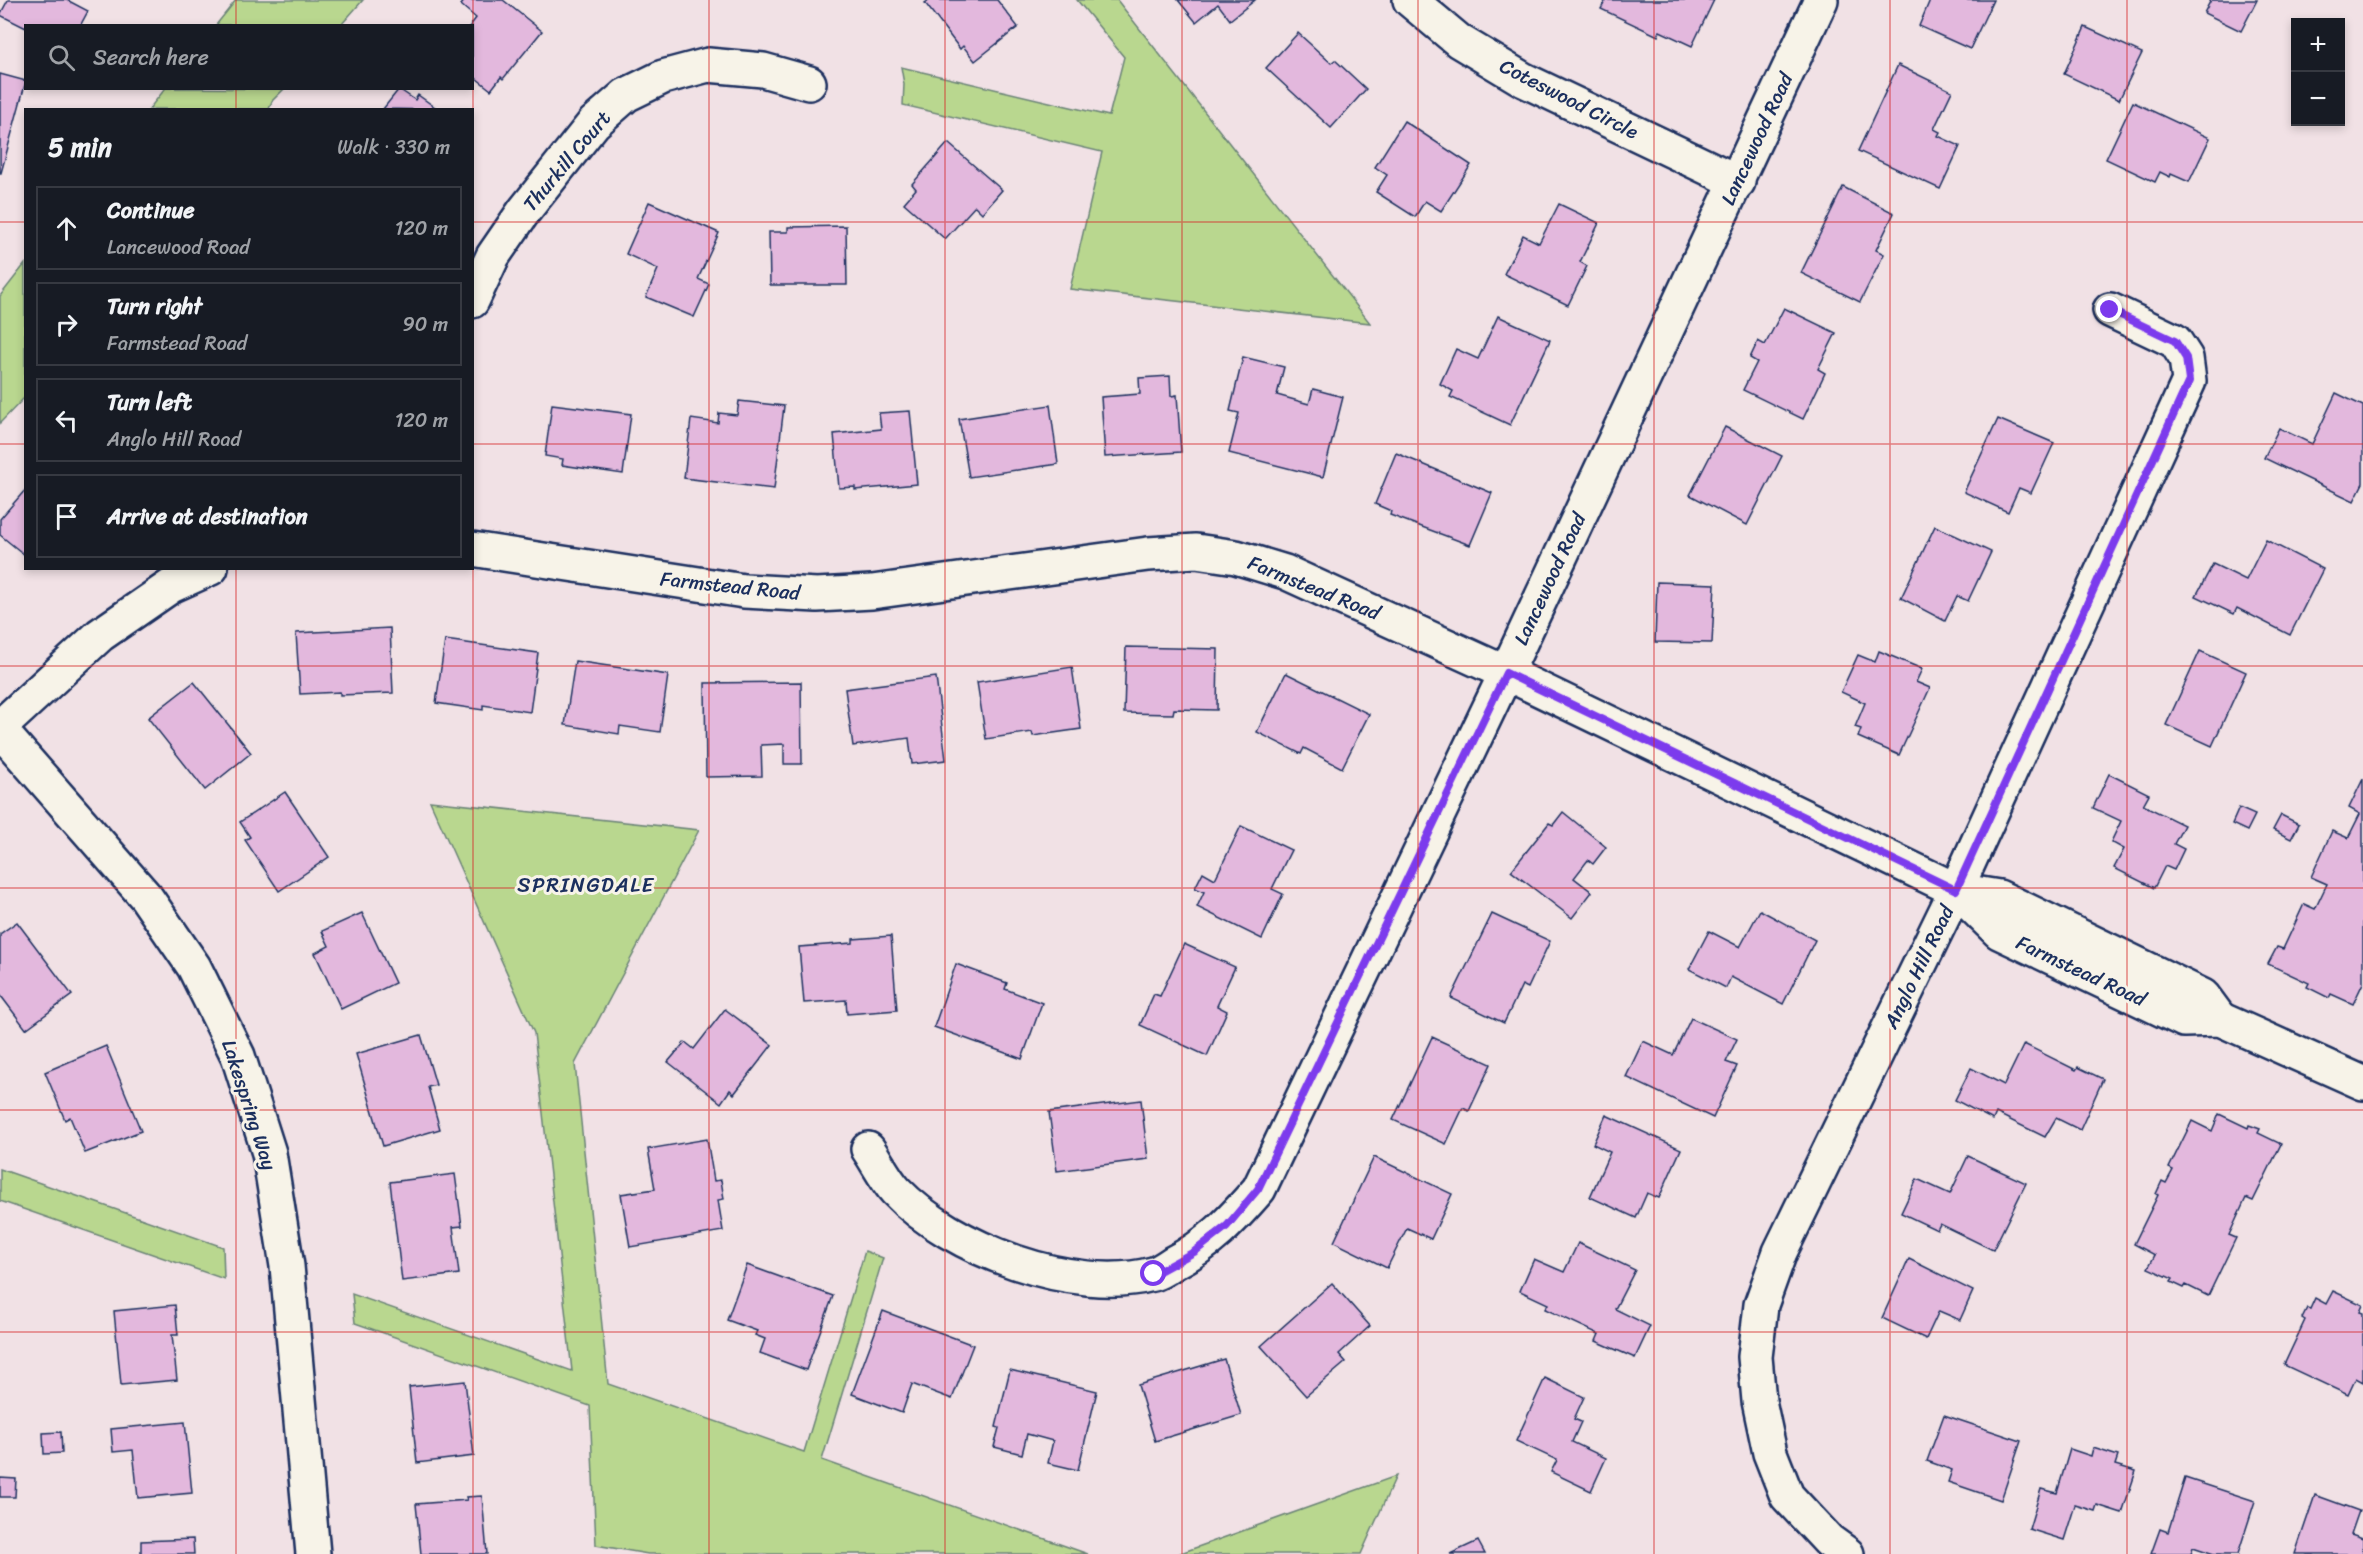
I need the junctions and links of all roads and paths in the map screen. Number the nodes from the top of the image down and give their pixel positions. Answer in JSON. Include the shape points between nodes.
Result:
{"nodes":[{"id":1,"x":1410,"y":0,"type":"edge"},
{"id":2,"x":1821,"y":0,"type":"edge"},
{"id":3,"x":809,"y":83,"type":"dead end"},
{"id":4,"x":1738,"y":182,"type":"junction"},
{"id":5,"x":474,"y":298,"type":"edge"},
{"id":6,"x":2110,"y":310,"type":"dead end"},
{"id":7,"x":474,"y":549,"type":"edge"},
{"id":8,"x":207,"y":570,"type":"edge"},
{"id":9,"x":1506,"y":673,"type":"junction"},
{"id":10,"x":0,"y":729,"type":"edge"},
{"id":11,"x":1956,"y":890,"type":"junction"},
{"id":12,"x":2363,"y":1083,"type":"edge"},
{"id":13,"x":868,"y":1149,"type":"dead end"},
{"id":14,"x":313,"y":1554,"type":"edge"},
{"id":15,"x":1847,"y":1554,"type":"edge"}],
"edges":[{"from":1,"to":4,"type":"street","name":"Coteswood Circle","via":[[1459,41],[1524,80]]},
{"from":2,"to":4,"type":"street","name":"Lancewood Road"},
{"from":3,"to":5,"type":"street","name":"Thurkill Court","via":[[763,70],[708,65],[663,77],[626,95],[594,123],[524,212],[493,256]]},
{"from":4,"to":9,"type":"street","name":"Lancewood Road"},
{"from":6,"to":11,"type":"street","name":"Anglo Hill Road","via":[[2175,341],[2186,358],[2189,381]]},
{"from":7,"to":9,"type":"street","name":"Farmstead Road","via":[[744,591],[817,595],[872,592],[1196,550],[1285,572]]},
{"from":8,"to":10,"type":"street","via":[[171,586],[100,635]]},
{"from":9,"to":11,"type":"street","name":"Farmstead Road"},
{"from":9,"to":13,"type":"street","name":"Lancewood Road","via":[[1258,1189],[1227,1226],[1194,1252],[1154,1274],[1113,1279],[1070,1278],[990,1254],[938,1226],[896,1191]]},
{"from":10,"to":14,"type":"street","name":"Lakespring Way","via":[[146,897],[194,967],[238,1056],[269,1153],[287,1266]]},
{"from":11,"to":12,"type":"street","name":"Farmstead Road","via":[[1999,897],[2203,996],[2220,1019]]},
{"from":11,"to":15,"type":"street","name":"Anglo Hill Road","via":[[1780,1252],[1761,1305],[1755,1357],[1770,1453],[1787,1497]]}]}
